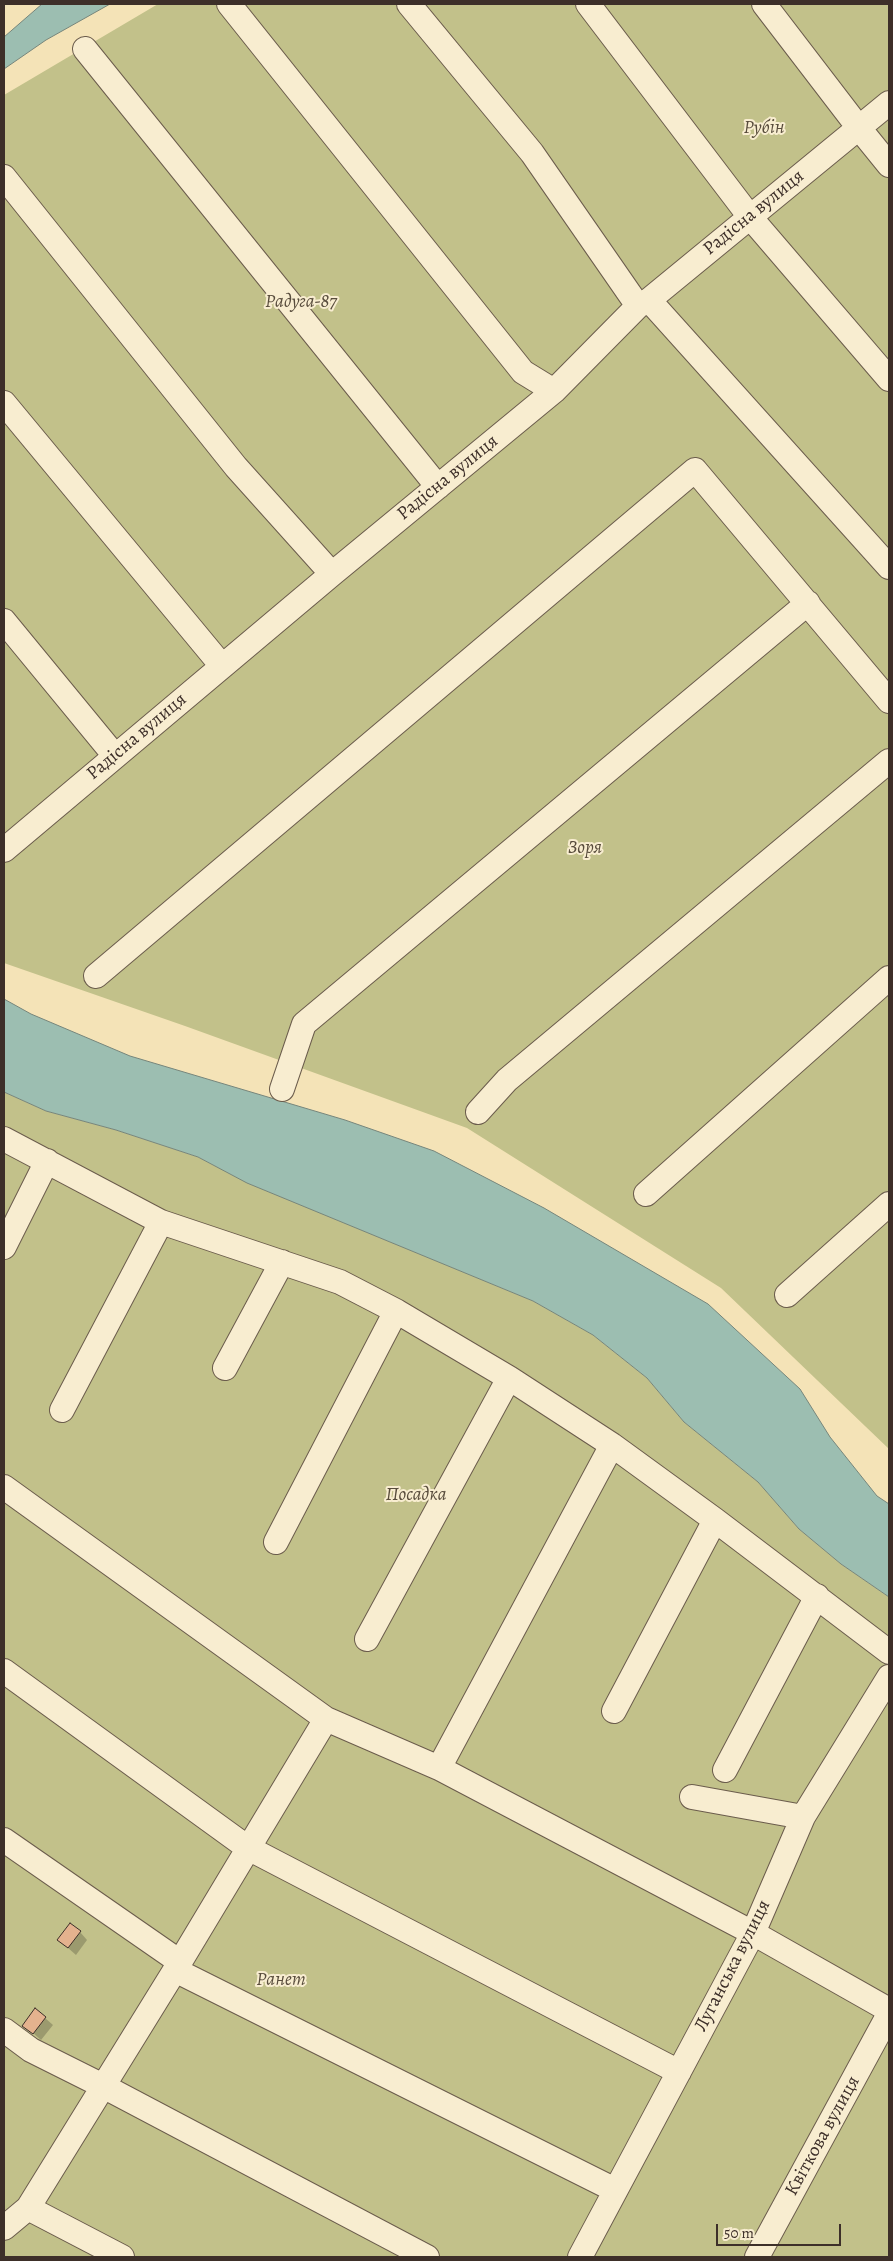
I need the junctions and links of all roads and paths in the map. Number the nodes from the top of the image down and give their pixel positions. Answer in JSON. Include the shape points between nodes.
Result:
{"nodes":[{"id":1,"x":229,"y":4,"type":"edge"},
{"id":2,"x":409,"y":4,"type":"edge"},
{"id":3,"x":588,"y":4,"type":"edge"},
{"id":4,"x":764,"y":4,"type":"edge"},
{"id":5,"x":84,"y":49,"type":"dead end"},
{"id":6,"x":889,"y":103,"type":"edge"},
{"id":7,"x":859,"y":128,"type":"junction"},
{"id":8,"x":889,"y":164,"type":"edge"},
{"id":9,"x":4,"y":177,"type":"edge"},
{"id":10,"x":750,"y":217,"type":"junction"},
{"id":11,"x":644,"y":303,"type":"junction"},
{"id":12,"x":889,"y":379,"type":"edge"},
{"id":13,"x":554,"y":391,"type":"junction"},
{"id":14,"x":4,"y":402,"type":"edge"},
{"id":15,"x":438,"y":486,"type":"junction"},
{"id":16,"x":889,"y":567,"type":"edge"},
{"id":17,"x":332,"y":574,"type":"junction"},
{"id":18,"x":808,"y":603,"type":"junction"},
{"id":19,"x":4,"y":621,"type":"edge"},
{"id":20,"x":222,"y":666,"type":"junction"},
{"id":21,"x":889,"y":701,"type":"edge"},
{"id":22,"x":115,"y":756,"type":"junction"},
{"id":23,"x":889,"y":761,"type":"edge"},
{"id":24,"x":7,"y":839,"type":"edge"},
{"id":25,"x":96,"y":976,"type":"dead end"},
{"id":26,"x":889,"y":978,"type":"edge"},
{"id":27,"x":282,"y":1089,"type":"dead end"},
{"id":28,"x":478,"y":1112,"type":"dead end"},
{"id":29,"x":4,"y":1139,"type":"edge"},
{"id":30,"x":47,"y":1161,"type":"junction"},
{"id":31,"x":646,"y":1194,"type":"dead end"},
{"id":32,"x":889,"y":1204,"type":"edge"},
{"id":33,"x":160,"y":1222,"type":"junction"},
{"id":34,"x":4,"y":1247,"type":"edge"},
{"id":35,"x":282,"y":1262,"type":"junction"},
{"id":36,"x":787,"y":1295,"type":"dead end"},
{"id":37,"x":396,"y":1311,"type":"junction"},
{"id":38,"x":226,"y":1368,"type":"dead end"},
{"id":39,"x":509,"y":1378,"type":"junction"},
{"id":40,"x":62,"y":1410,"type":"dead end"},
{"id":41,"x":612,"y":1445,"type":"junction"},
{"id":42,"x":4,"y":1487,"type":"edge"},
{"id":43,"x":715,"y":1520,"type":"junction"},
{"id":44,"x":276,"y":1542,"type":"dead end"},
{"id":45,"x":817,"y":1596,"type":"junction"},
{"id":46,"x":367,"y":1639,"type":"dead end"},
{"id":47,"x":889,"y":1652,"type":"edge"},
{"id":48,"x":4,"y":1671,"type":"edge"},
{"id":49,"x":889,"y":1676,"type":"edge"},
{"id":50,"x":614,"y":1711,"type":"dead end"},
{"id":51,"x":326,"y":1719,"type":"junction"},
{"id":52,"x":439,"y":1768,"type":"junction"},
{"id":53,"x":725,"y":1770,"type":"dead end"},
{"id":54,"x":692,"y":1797,"type":"dead end"},
{"id":55,"x":803,"y":1818,"type":"junction"},
{"id":56,"x":4,"y":1840,"type":"edge"},
{"id":57,"x":248,"y":1848,"type":"junction"},
{"id":58,"x":753,"y":1932,"type":"junction"},
{"id":59,"x":178,"y":1966,"type":"junction"},
{"id":60,"x":889,"y":2010,"type":"edge"},
{"id":61,"x":889,"y":2014,"type":"edge"},
{"id":62,"x":4,"y":2030,"type":"edge"},
{"id":63,"x":679,"y":2072,"type":"junction"},
{"id":64,"x":103,"y":2086,"type":"junction"},
{"id":65,"x":615,"y":2190,"type":"junction"},
{"id":66,"x":28,"y":2208,"type":"junction"},
{"id":67,"x":4,"y":2228,"type":"edge"},
{"id":68,"x":122,"y":2257,"type":"edge"},
{"id":69,"x":427,"y":2257,"type":"edge"},
{"id":70,"x":580,"y":2257,"type":"edge"},
{"id":71,"x":757,"y":2257,"type":"edge"}],
"edges":[{"from":1,"to":13,"type":"street","via":[[523,372]]},
{"from":2,"to":11,"type":"street","via":[[532,153]]},
{"from":3,"to":10,"type":"street"},
{"from":4,"to":7,"type":"street"},
{"from":5,"to":15,"type":"street"},
{"from":6,"to":7,"type":"street","name":"Радісна вулиця"},
{"from":7,"to":8,"type":"street"},
{"from":7,"to":10,"type":"street","name":"Радісна вулиця"},
{"from":9,"to":17,"type":"street","via":[[236,467]]},
{"from":10,"to":11,"type":"street","name":"Радісна вулиця"},
{"from":10,"to":12,"type":"street"},
{"from":11,"to":13,"type":"street","name":"Радісна вулиця"},
{"from":11,"to":16,"type":"street"},
{"from":13,"to":15,"type":"street","name":"Радісна вулиця"},
{"from":14,"to":20,"type":"street"},
{"from":15,"to":17,"type":"street","name":"Радісна вулиця"},
{"from":17,"to":20,"type":"street","name":"Радісна вулиця"},
{"from":18,"to":21,"type":"street"},
{"from":18,"to":25,"type":"street","via":[[695,470]]},
{"from":18,"to":27,"type":"street","via":[[304,1024]]},
{"from":19,"to":22,"type":"street"},
{"from":20,"to":22,"type":"street","name":"Радісна вулиця"},
{"from":22,"to":24,"type":"street","name":"Радісна вулиця"},
{"from":23,"to":28,"type":"street","via":[[507,1080]]},
{"from":26,"to":31,"type":"street"},
{"from":29,"to":30,"type":"street"},
{"from":30,"to":33,"type":"street"},
{"from":30,"to":34,"type":"street"},
{"from":32,"to":36,"type":"street"},
{"from":33,"to":35,"type":"street"},
{"from":33,"to":40,"type":"street"},
{"from":35,"to":37,"type":"street","via":[[340,1282]]},
{"from":35,"to":38,"type":"street"},
{"from":37,"to":39,"type":"street"},
{"from":37,"to":44,"type":"street"},
{"from":39,"to":41,"type":"street"},
{"from":39,"to":46,"type":"street"},
{"from":41,"to":43,"type":"street"},
{"from":41,"to":52,"type":"street"},
{"from":42,"to":51,"type":"street"},
{"from":43,"to":45,"type":"street"},
{"from":43,"to":50,"type":"street"},
{"from":45,"to":47,"type":"street"},
{"from":45,"to":53,"type":"street"},
{"from":48,"to":57,"type":"street"},
{"from":49,"to":55,"type":"street","name":"Луганська вулиця"},
{"from":51,"to":52,"type":"street"},
{"from":51,"to":57,"type":"street"},
{"from":52,"to":58,"type":"street"},
{"from":54,"to":55,"type":"street"},
{"from":55,"to":58,"type":"street","name":"Луганська вулиця"},
{"from":56,"to":59,"type":"street"},
{"from":57,"to":59,"type":"street"},
{"from":57,"to":63,"type":"street"},
{"from":58,"to":60,"type":"street"},
{"from":58,"to":63,"type":"street","name":"Луганська вулиця"},
{"from":59,"to":64,"type":"street"},
{"from":59,"to":65,"type":"street"},
{"from":61,"to":71,"type":"street","name":"Квіткова вулиця"},
{"from":62,"to":64,"type":"street","via":[[32,2050]]},
{"from":63,"to":65,"type":"street","name":"Луганська вулиця"},
{"from":64,"to":66,"type":"street"},
{"from":64,"to":69,"type":"street"},
{"from":65,"to":70,"type":"street","name":"Луганська вулиця"},
{"from":66,"to":67,"type":"street"},
{"from":66,"to":68,"type":"street"}]}
